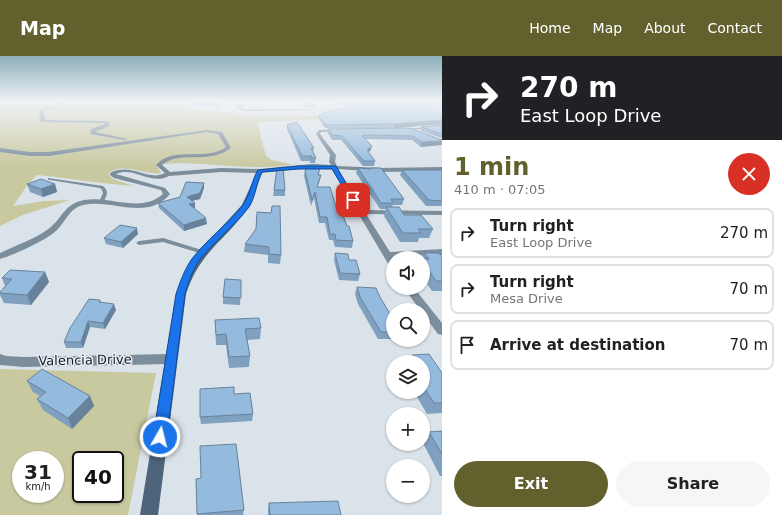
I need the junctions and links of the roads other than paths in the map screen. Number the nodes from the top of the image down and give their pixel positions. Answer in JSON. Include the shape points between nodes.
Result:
{"nodes":[{"id":1,"x":108,"y":123,"type":"edge"},
{"id":2,"x":442,"y":126,"type":"edge"},
{"id":3,"x":409,"y":129,"type":"junction"},
{"id":4,"x":347,"y":130,"type":"edge"},
{"id":5,"x":394,"y":130,"type":"edge"},
{"id":6,"x":422,"y":135,"type":"edge"},
{"id":7,"x":141,"y":141,"type":"junction"},
{"id":8,"x":0,"y":150,"type":"edge"},
{"id":9,"x":334,"y":167,"type":"junction"},
{"id":10,"x":442,"y":169,"type":"edge"},
{"id":11,"x":260,"y":171,"type":"junction"},
{"id":12,"x":168,"y":174,"type":"junction"},
{"id":13,"x":50,"y":178,"type":"dead end"},
{"id":14,"x":102,"y":202,"type":"junction"},
{"id":15,"x":361,"y":212,"type":"junction"},
{"id":16,"x":442,"y":213,"type":"edge"},
{"id":17,"x":139,"y":243,"type":"dead end"},
{"id":18,"x":202,"y":252,"type":"junction"},
{"id":19,"x":442,"y":252,"type":"edge"},
{"id":20,"x":386,"y":253,"type":"edge"},
{"id":21,"x":430,"y":253,"type":"edge"},
{"id":22,"x":0,"y":256,"type":"edge"},
{"id":23,"x":414,"y":295,"type":"edge"},
{"id":24,"x":442,"y":331,"type":"edge"},
{"id":25,"x":0,"y":359,"type":"edge"},
{"id":26,"x":171,"y":359,"type":"junction"},
{"id":27,"x":149,"y":515,"type":"edge"}],
"edges":[{"from":1,"to":7,"type":"street","via":[[93,130],[92,133]]},
{"from":2,"to":3,"type":"street"},
{"from":3,"to":5,"type":"street"},
{"from":3,"to":6,"type":"street"},
{"from":4,"to":9,"type":"street","via":[[327,130],[318,134],[333,155]]},
{"from":7,"to":8,"type":"street","via":[[49,154]]},
{"from":7,"to":12,"type":"street","via":[[211,131],[220,133],[228,146],[226,151],[164,160],[159,165]]},
{"from":9,"to":10,"type":"street","via":[[380,170]]},
{"from":9,"to":11,"type":"street"},
{"from":9,"to":15,"type":"street"},
{"from":11,"to":12,"type":"street","via":[[221,170]]},
{"from":11,"to":18,"type":"street","via":[[246,206]]},
{"from":12,"to":14,"type":"street","via":[[156,178],[122,170],[112,174],[163,189],[167,194],[146,206]]},
{"from":13,"to":14,"type":"lane","via":[[101,187],[105,193]]},
{"from":14,"to":22,"type":"street","via":[[83,202],[74,205],[67,210],[54,229]]},
{"from":15,"to":16,"type":"street"},
{"from":15,"to":20,"type":"street"},
{"from":17,"to":18,"type":"lane","via":[[163,240]]},
{"from":18,"to":26,"type":"street","via":[[182,288]]},
{"from":19,"to":21,"type":"street"},
{"from":23,"to":24,"type":"street"},
{"from":25,"to":26,"type":"street","name":"Valencia Drive","via":[[17,362]]},
{"from":26,"to":27,"type":"street"}]}
